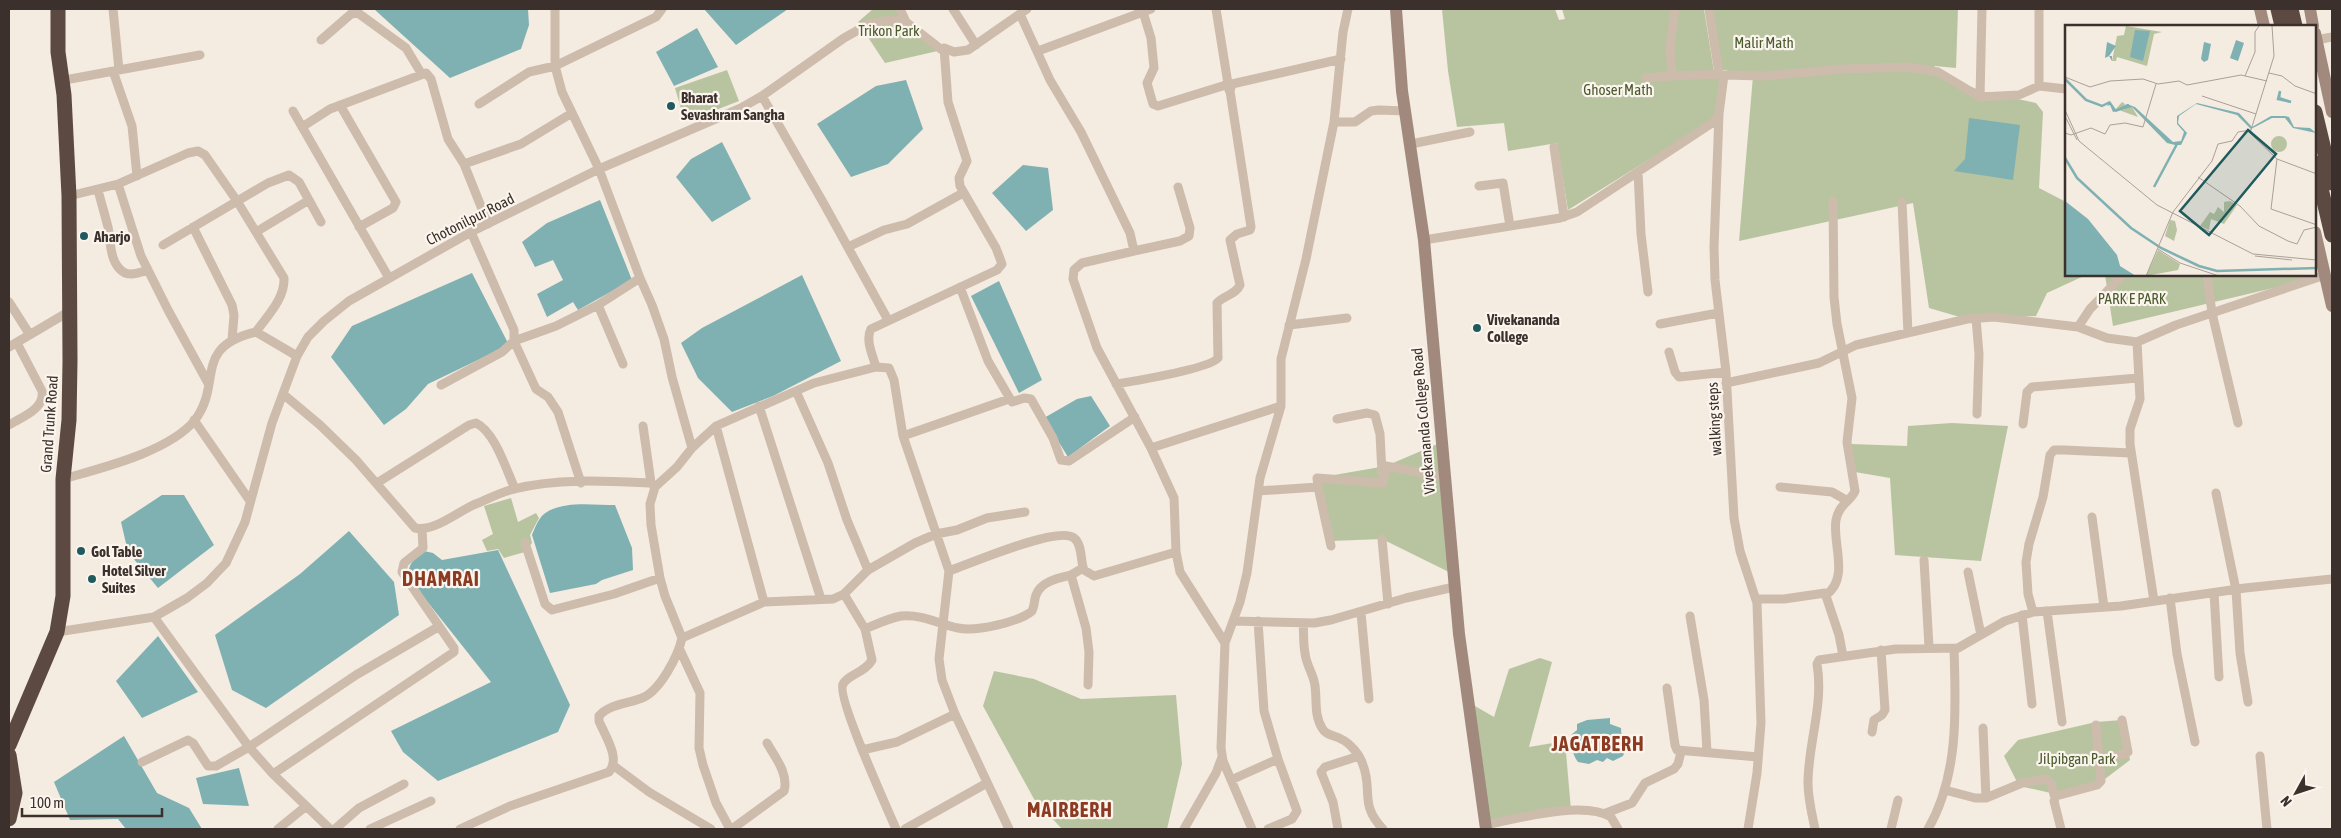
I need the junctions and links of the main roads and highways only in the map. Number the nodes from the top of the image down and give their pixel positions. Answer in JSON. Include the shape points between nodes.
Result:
{"nodes":[{"id":1,"x":60,"y":9,"type":"edge"},
{"id":2,"x":2278,"y":9,"type":"edge"},
{"id":3,"x":2291,"y":9,"type":"edge"},
{"id":4,"x":2282,"y":25,"type":"edge"},
{"id":5,"x":2295,"y":25,"type":"edge"},
{"id":6,"x":2316,"y":116,"type":"edge"},
{"id":7,"x":2316,"y":167,"type":"edge"},
{"id":8,"x":2332,"y":183,"type":"edge"},
{"id":9,"x":2332,"y":235,"type":"edge"},
{"id":10,"x":9,"y":745,"type":"edge"},
{"id":11,"x":9,"y":755,"type":"edge"},
{"id":12,"x":9,"y":819,"type":"edge"}],
"edges":[{"from":1,"to":10,"type":"highway","name":"Grand Trunk Road","via":[[70,311],[70,390],[63,479],[63,596],[57,632]]},
{"from":2,"to":4,"type":"highway"},
{"from":3,"to":5,"type":"highway"},
{"from":6,"to":8,"type":"highway"},
{"from":7,"to":9,"type":"highway"},
{"from":11,"to":12,"type":"highway","via":[[15,793]]}]}
